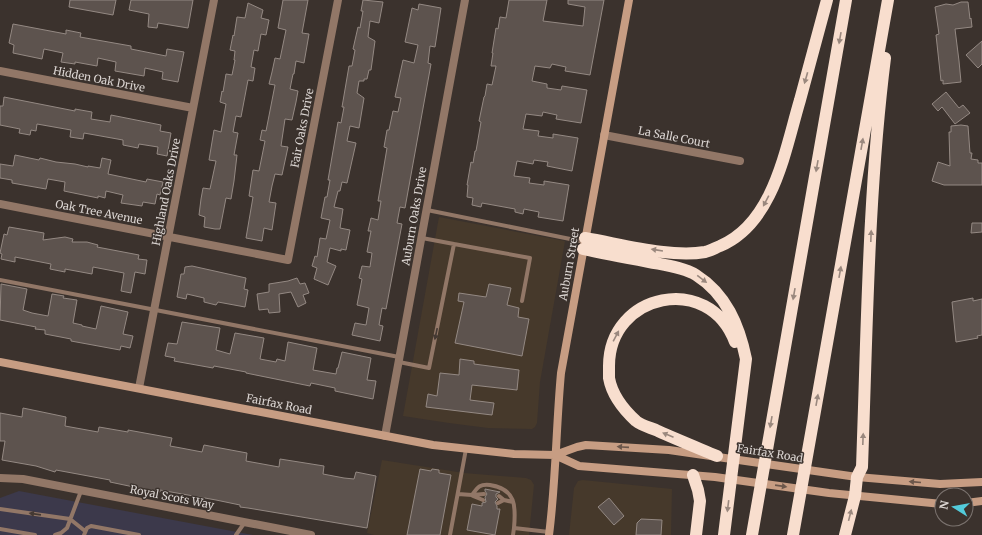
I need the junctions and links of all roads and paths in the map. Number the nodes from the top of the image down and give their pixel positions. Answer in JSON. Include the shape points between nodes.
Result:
{"nodes":[{"id":1,"x":214,"y":0,"type":"edge"},
{"id":2,"x":338,"y":0,"type":"edge"},
{"id":3,"x":465,"y":0,"type":"edge"},
{"id":4,"x":629,"y":0,"type":"edge"},
{"id":5,"x":827,"y":0,"type":"edge"},
{"id":6,"x":846,"y":0,"type":"edge"},
{"id":7,"x":888,"y":0,"type":"edge"},
{"id":8,"x":893,"y":0,"type":"edge"},
{"id":9,"x":0,"y":71,"type":"edge"},
{"id":10,"x":193,"y":108,"type":"junction"},
{"id":11,"x":604,"y":135,"type":"junction"},
{"id":12,"x":740,"y":161,"type":"dead end"},
{"id":13,"x":0,"y":204,"type":"edge"},
{"id":14,"x":426,"y":210,"type":"junction"},
{"id":15,"x":168,"y":237,"type":"junction"},
{"id":16,"x":421,"y":238,"type":"junction"},
{"id":17,"x":584,"y":243,"type":"junction"},
{"id":18,"x":454,"y":244,"type":"junction"},
{"id":19,"x":288,"y":260,"type":"joint"},
{"id":20,"x":0,"y":280,"type":"edge"},
{"id":21,"x":522,"y":301,"type":"dead end"},
{"id":22,"x":154,"y":310,"type":"junction"},
{"id":23,"x":399,"y":360,"type":"junction"},
{"id":24,"x":0,"y":362,"type":"edge"},
{"id":25,"x":743,"y":384,"type":"junction"},
{"id":26,"x":139,"y":388,"type":"junction"},
{"id":27,"x":385,"y":436,"type":"junction"},
{"id":28,"x":466,"y":449,"type":"junction"},
{"id":29,"x":555,"y":455,"type":"junction"},
{"id":30,"x":717,"y":456,"type":"junction"},
{"id":31,"x":692,"y":476,"type":"junction"},
{"id":32,"x":857,"y":477,"type":"junction"},
{"id":33,"x":0,"y":478,"type":"edge"},
{"id":34,"x":982,"y":482,"type":"edge"},
{"id":35,"x":81,"y":490,"type":"junction"},
{"id":36,"x":458,"y":494,"type":"junction"},
{"id":37,"x":484,"y":494,"type":"dead end"},
{"id":38,"x":472,"y":495,"type":"junction"},
{"id":39,"x":500,"y":496,"type":"dead end"},
{"id":40,"x":855,"y":496,"type":"junction"},
{"id":41,"x":483,"y":500,"type":"dead end"},
{"id":42,"x":504,"y":500,"type":"junction"},
{"id":43,"x":513,"y":502,"type":"junction"},
{"id":44,"x":498,"y":503,"type":"dead end"},
{"id":45,"x":934,"y":503,"type":"edge"},
{"id":46,"x":0,"y":509,"type":"edge"},
{"id":47,"x":70,"y":519,"type":"junction"},
{"id":48,"x":245,"y":522,"type":"junction"},
{"id":49,"x":514,"y":528,"type":"junction"},
{"id":50,"x":0,"y":529,"type":"edge"},
{"id":51,"x":85,"y":533,"type":"edge"},
{"id":52,"x":549,"y":534,"type":"edge"},
{"id":53,"x":35,"y":535,"type":"edge"},
{"id":54,"x":55,"y":535,"type":"edge"},
{"id":55,"x":139,"y":535,"type":"edge"},
{"id":56,"x":236,"y":535,"type":"edge"},
{"id":57,"x":311,"y":535,"type":"edge"},
{"id":58,"x":450,"y":535,"type":"edge"},
{"id":59,"x":514,"y":535,"type":"edge"},
{"id":60,"x":696,"y":535,"type":"edge"},
{"id":61,"x":724,"y":535,"type":"edge"},
{"id":62,"x":752,"y":535,"type":"edge"},
{"id":63,"x":793,"y":535,"type":"edge"},
{"id":64,"x":845,"y":535,"type":"edge"}],
"edges":[{"from":1,"to":10,"type":"street","name":"Highland Oaks Drive"},
{"from":2,"to":19,"type":"street","name":"Fair Oaks Drive"},
{"from":3,"to":14,"type":"street","name":"Auburn Oaks Drive"},
{"from":4,"to":11,"type":"main road","name":"Auburn Street"},
{"from":5,"to":17,"type":"highway","one_way":true,"via":[[780,171],[766,202],[744,231],[728,243],[707,252],[687,254]]},
{"from":6,"to":62,"type":"highway","one_way":true},
{"from":63,"to":7,"type":"highway","one_way":true},
{"from":32,"to":8,"type":"highway","one_way":true,"via":[[862,467],[872,191],[878,115]]},
{"from":9,"to":10,"type":"street","name":"Hidden Oak Drive"},
{"from":10,"to":15,"type":"street","name":"Highland Oaks Drive"},
{"from":11,"to":12,"type":"street","name":"La Salle Court"},
{"from":11,"to":17,"type":"main road","name":"Auburn Street"},
{"from":13,"to":15,"type":"street","name":"Oak Tree Avenue"},
{"from":14,"to":16,"type":"street","name":"Auburn Oaks Drive"},
{"from":14,"to":17,"type":"lane"},
{"from":15,"to":19,"type":"street","name":"Oak Tree Avenue"},
{"from":15,"to":22,"type":"street","name":"Highland Oaks Drive"},
{"from":16,"to":18,"type":"lane"},
{"from":16,"to":23,"type":"street","name":"Auburn Oaks Drive"},
{"from":17,"to":25,"type":"highway","one_way":true,"via":[[695,274],[709,285],[724,301],[742,340],[746,359]]},
{"from":17,"to":29,"type":"main road","name":"Auburn Street","via":[[561,373]]},
{"from":18,"to":21,"type":"lane","via":[[530,258]]},
{"from":18,"to":23,"type":"lane","one_way":true,"via":[[429,368]]},
{"from":20,"to":22,"type":"lane"},
{"from":22,"to":23,"type":"lane"},
{"from":22,"to":26,"type":"street","name":"Highland Oaks Drive"},
{"from":23,"to":27,"type":"street","name":"Auburn Oaks Drive"},
{"from":24,"to":26,"type":"main road","name":"Fairfax Road"},
{"from":30,"to":25,"type":"highway","one_way":true,"via":[[638,422],[618,400],[609,378],[609,359],[613,341],[623,323],[644,307],[674,299],[693,301],[705,305],[720,317],[732,332],[738,348]]},
{"from":25,"to":61,"type":"highway","one_way":true},
{"from":26,"to":27,"type":"main road","name":"Fairfax Road"},
{"from":27,"to":28,"type":"main road","name":"Fairfax Road"},
{"from":28,"to":29,"type":"main road","name":"Fairfax Road"},
{"from":28,"to":36,"type":"lane"},
{"from":30,"to":29,"type":"main road","name":"Fairfax Road","one_way":true,"via":[[586,445]]},
{"from":29,"to":31,"type":"main road","name":"Fairfax Road","via":[[579,466]]},
{"from":29,"to":52,"type":"main road","name":"Auburn Street"},
{"from":30,"to":32,"type":"main road","name":"Fairfax Road"},
{"from":31,"to":40,"type":"main road","name":"Fairfax Road","one_way":true},
{"from":31,"to":60,"type":"highway","via":[[700,501]]},
{"from":34,"to":32,"type":"main road","name":"Fairfax Road","one_way":true,"via":[[940,484]]},
{"from":32,"to":40,"type":"highway"},
{"from":33,"to":35,"type":"street","name":"Royal Scots Way","via":[[28,480]]},
{"from":35,"to":47,"type":"lane"},
{"from":35,"to":48,"type":"street","name":"Royal Scots Way"},
{"from":36,"to":38,"type":"lane"},
{"from":36,"to":58,"type":"lane"},
{"from":37,"to":38,"type":"lane"},
{"from":38,"to":41,"type":"lane"},
{"from":38,"to":43,"type":"lane","via":[[483,484],[507,491]]},
{"from":39,"to":42,"type":"lane"},
{"from":40,"to":45,"type":"main road","name":"Fairfax Road"},
{"from":64,"to":40,"type":"highway","one_way":true},
{"from":42,"to":43,"type":"lane"},
{"from":42,"to":44,"type":"lane"},
{"from":43,"to":49,"type":"lane","via":[[516,511]]},
{"from":47,"to":46,"type":"lane","one_way":true},
{"from":47,"to":51,"type":"lane"},
{"from":47,"to":54,"type":"lane","via":[[67,528]]},
{"from":48,"to":56,"type":"lane"},
{"from":48,"to":57,"type":"street","name":"Royal Scots Way"},
{"from":49,"to":52,"type":"lane"},
{"from":49,"to":59,"type":"lane"},
{"from":50,"to":53,"type":"lane"},
{"from":51,"to":55,"type":"lane","via":[[87,528],[92,526]]}]}
